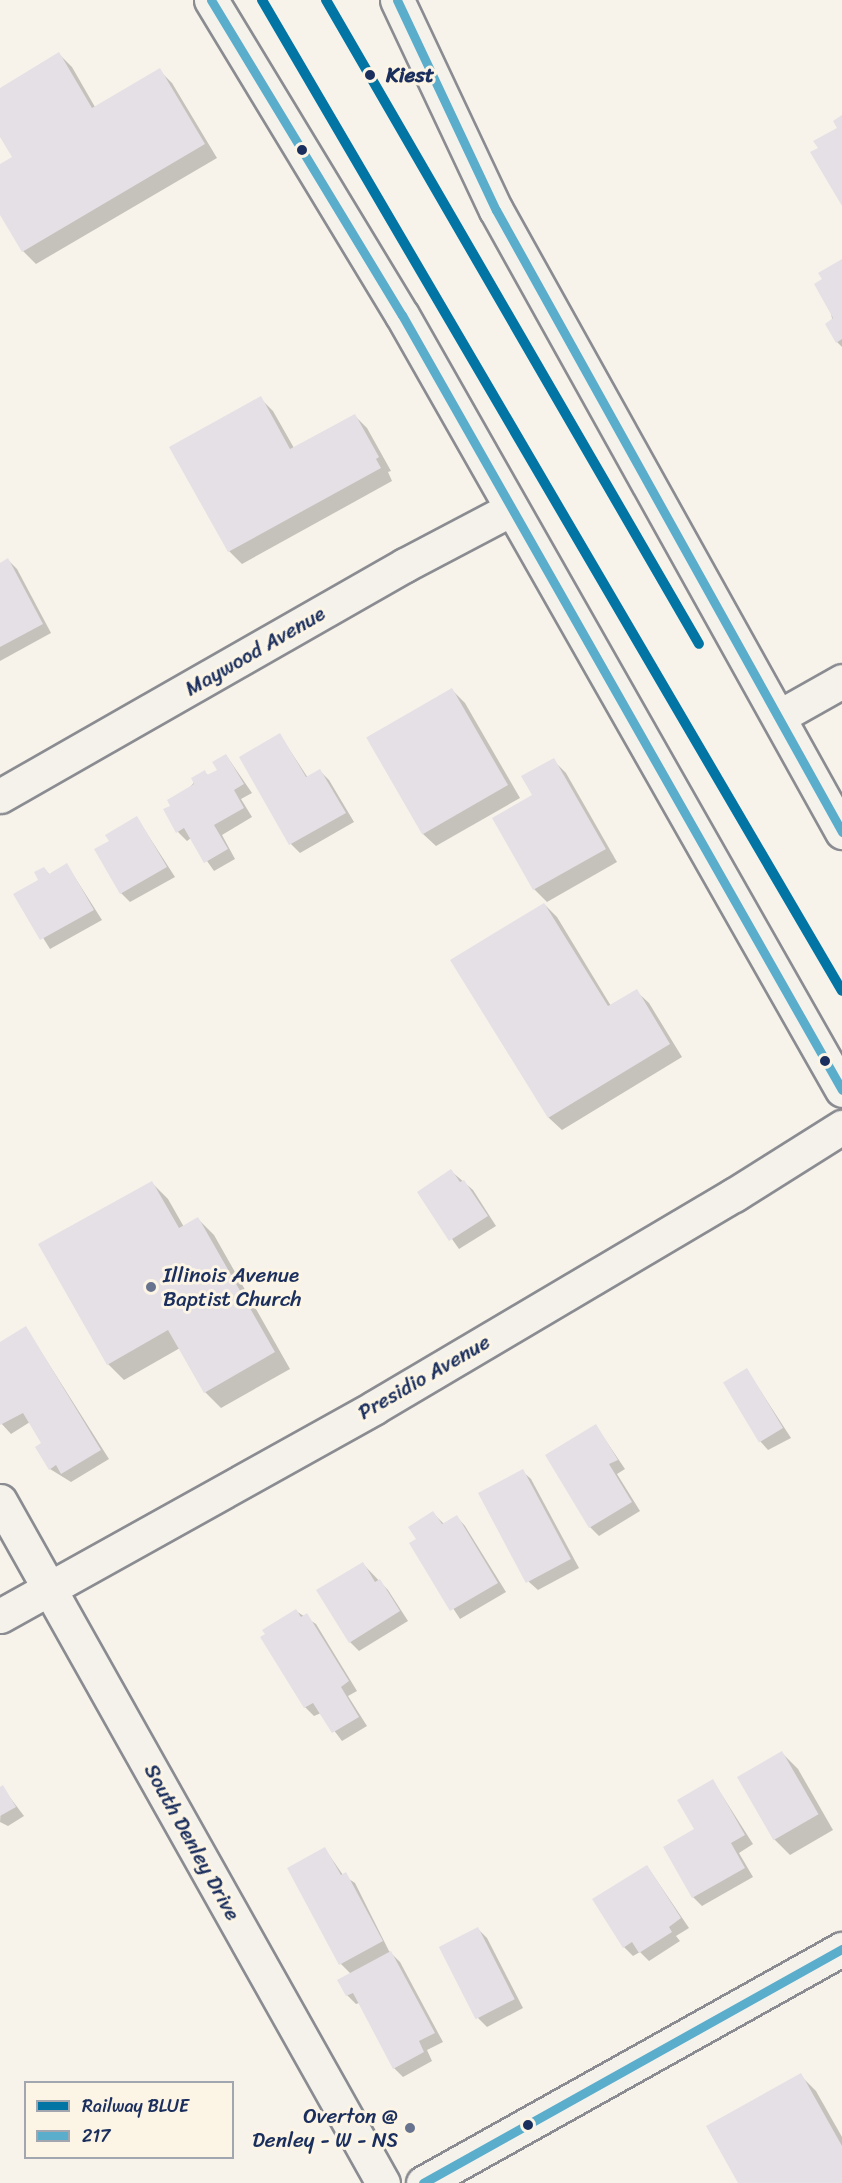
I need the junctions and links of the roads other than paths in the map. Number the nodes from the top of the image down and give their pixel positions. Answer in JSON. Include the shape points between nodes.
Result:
{"nodes":[{"id":1,"x":211,"y":0,"type":"edge"},
{"id":2,"x":397,"y":0,"type":"edge"},
{"id":3,"x":511,"y":509,"type":"junction"},
{"id":4,"x":842,"y":681,"type":"edge"},
{"id":5,"x":780,"y":716,"type":"junction"},
{"id":6,"x":0,"y":796,"type":"edge"},
{"id":7,"x":842,"y":832,"type":"edge"},
{"id":8,"x":842,"y":1090,"type":"edge"},
{"id":9,"x":842,"y":1127,"type":"edge"},
{"id":10,"x":0,"y":1502,"type":"edge"},
{"id":11,"x":50,"y":1588,"type":"junction"},
{"id":12,"x":0,"y":1616,"type":"edge"},
{"id":13,"x":842,"y":1949,"type":"edge"},
{"id":14,"x":383,"y":2183,"type":"edge"},
{"id":15,"x":423,"y":2183,"type":"edge"}],
"edges":[{"from":1,"to":3,"type":"street","via":[[402,315]]},
{"from":2,"to":5,"type":"street","via":[[496,210]]},
{"from":3,"to":6,"type":"street","name":"Maywood Avenue","via":[[405,565]]},
{"from":3,"to":8,"type":"street"},
{"from":4,"to":5,"type":"street"},
{"from":5,"to":7,"type":"street"},
{"from":9,"to":11,"type":"street","name":"Presidio Avenue","via":[[375,1407]]},
{"from":10,"to":11,"type":"street","name":"South Denley Drive"},
{"from":11,"to":12,"type":"street","name":"Presidio Avenue"},
{"from":11,"to":14,"type":"street","name":"South Denley Drive"},
{"from":13,"to":15,"type":"street"}]}
